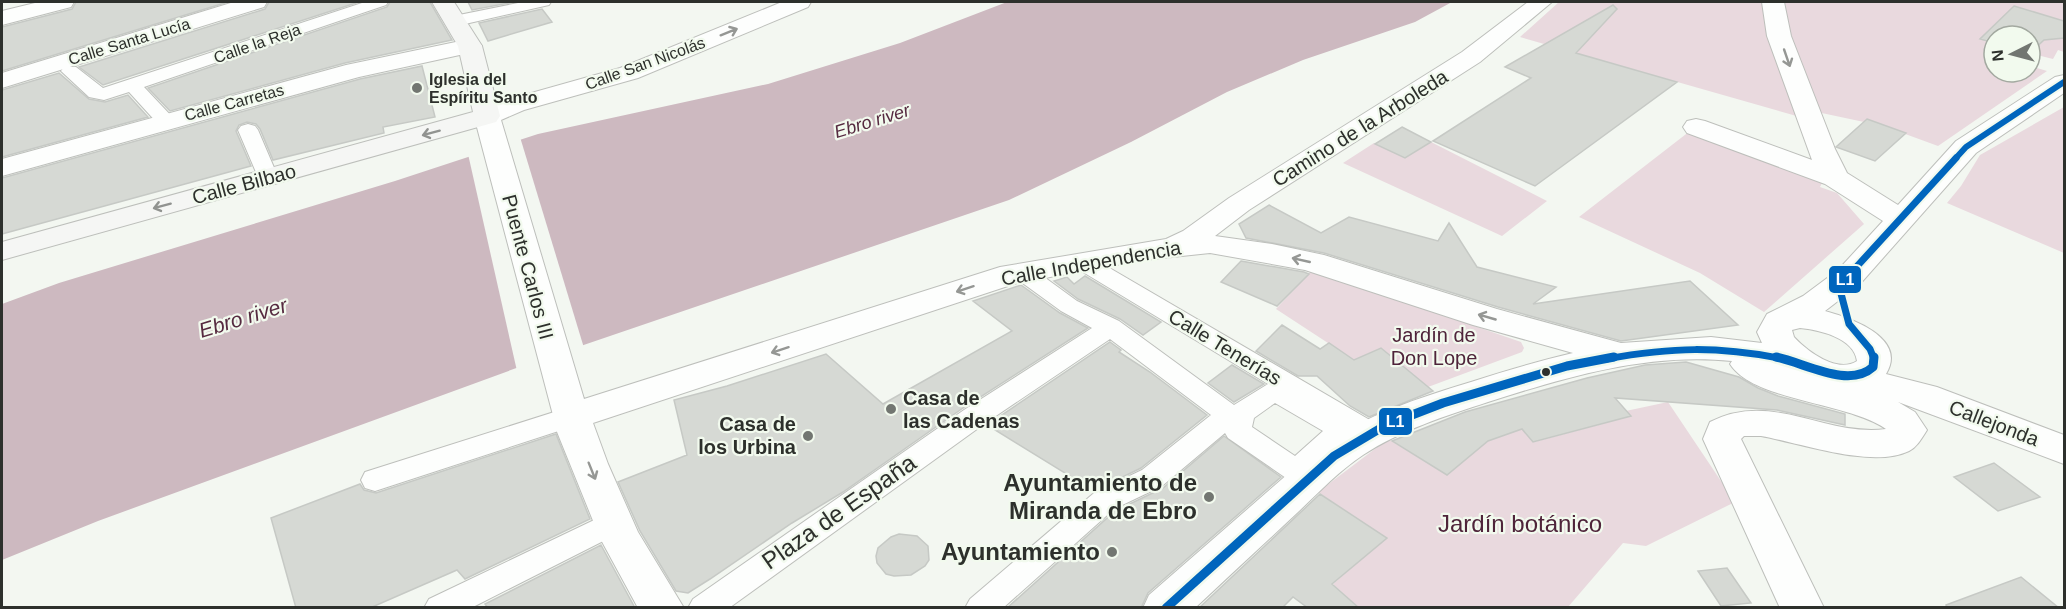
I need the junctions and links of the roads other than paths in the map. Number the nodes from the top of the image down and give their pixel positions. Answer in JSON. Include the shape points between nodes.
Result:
{"nodes":[{"id":1,"x":63,"y":2,"type":"edge"},
{"id":2,"x":256,"y":2,"type":"edge"},
{"id":3,"x":380,"y":2,"type":"edge"},
{"id":4,"x":443,"y":2,"type":"edge"},
{"id":5,"x":543,"y":2,"type":"edge"},
{"id":6,"x":795,"y":2,"type":"edge"},
{"id":7,"x":1541,"y":2,"type":"edge"},
{"id":8,"x":1773,"y":2,"type":"edge"},
{"id":9,"x":2,"y":18,"type":"edge"},
{"id":10,"x":465,"y":19,"type":"dead end"},
{"id":11,"x":470,"y":46,"type":"junction"},
{"id":12,"x":70,"y":71,"type":"dead end"},
{"id":13,"x":2,"y":81,"type":"edge"},
{"id":14,"x":2064,"y":82,"type":"edge"},
{"id":15,"x":133,"y":85,"type":"junction"},
{"id":16,"x":487,"y":116,"type":"junction"},
{"id":17,"x":166,"y":121,"type":"junction"},
{"id":18,"x":1696,"y":127,"type":"dead end"},
{"id":19,"x":248,"y":130,"type":"dead end"},
{"id":20,"x":2,"y":168,"type":"edge"},
{"id":21,"x":268,"y":177,"type":"junction"},
{"id":22,"x":1834,"y":178,"type":"junction"},
{"id":23,"x":1901,"y":220,"type":"junction"},
{"id":24,"x":1173,"y":247,"type":"junction"},
{"id":25,"x":2,"y":251,"type":"edge"},
{"id":26,"x":1081,"y":261,"type":"junction"},
{"id":27,"x":1021,"y":272,"type":"junction"},
{"id":28,"x":1839,"y":286,"type":"junction"},
{"id":29,"x":1110,"y":327,"type":"junction"},
{"id":30,"x":1777,"y":327,"type":"junction"},
{"id":31,"x":1544,"y":333,"type":"junction"},
{"id":32,"x":1864,"y":343,"type":"junction"},
{"id":33,"x":1714,"y":348,"type":"junction"},
{"id":34,"x":1618,"y":354,"type":"junction"},
{"id":35,"x":1797,"y":361,"type":"junction"},
{"id":36,"x":1561,"y":366,"type":"junction"},
{"id":37,"x":1838,"y":375,"type":"junction"},
{"id":38,"x":1924,"y":396,"type":"junction"},
{"id":39,"x":570,"y":417,"type":"junction"},
{"id":40,"x":1234,"y":419,"type":"junction"},
{"id":41,"x":1354,"y":436,"type":"junction"},
{"id":42,"x":2064,"y":450,"type":"edge"},
{"id":43,"x":375,"y":480,"type":"dead end"},
{"id":44,"x":613,"y":523,"type":"junction"},
{"id":45,"x":440,"y":608,"type":"edge"},
{"id":46,"x":662,"y":608,"type":"edge"},
{"id":47,"x":704,"y":608,"type":"edge"},
{"id":48,"x":981,"y":608,"type":"edge"},
{"id":49,"x":1165,"y":608,"type":"edge"},
{"id":50,"x":1802,"y":608,"type":"edge"}],
"edges":[{"from":1,"to":9,"type":"street"},
{"from":2,"to":13,"type":"street","name":"Calle Santa Lucía"},
{"from":3,"to":15,"type":"street","name":"Calle la Reja"},
{"from":4,"to":11,"type":"main road"},
{"from":5,"to":10,"type":"street"},
{"from":16,"to":6,"type":"street","name":"Calle San Nicolás","one_way":true,"via":[[629,73]]},
{"from":7,"to":24,"type":"street","name":"Camino de la Arboleda","via":[[1471,57]]},
{"from":8,"to":22,"type":"street","one_way":true,"via":[[1779,36]]},
{"from":11,"to":16,"type":"main road"},
{"from":11,"to":17,"type":"street","name":"Calle Carretas","via":[[355,70]]},
{"from":12,"to":15,"type":"street","name":"Calle la Reja","via":[[96,93]]},
{"from":14,"to":23,"type":"street","via":[[1966,147]]},
{"from":15,"to":17,"type":"street"},
{"from":16,"to":21,"type":"main road","name":"Calle Bilbao","one_way":true},
{"from":16,"to":39,"type":"street","name":"Puente Carlos III"},
{"from":17,"to":20,"type":"street","name":"Calle Carretas"},
{"from":18,"to":22,"type":"street"},
{"from":19,"to":21,"type":"street"},
{"from":21,"to":25,"type":"main road","name":"Calle Bilbao","one_way":true},
{"from":22,"to":23,"type":"street"},
{"from":23,"to":28,"type":"street"},
{"from":24,"to":26,"type":"street","name":"Calle Independencia"},
{"from":31,"to":24,"type":"street","name":"Calle Independencia","one_way":true,"via":[[1313,262],[1210,244]]},
{"from":26,"to":27,"type":"street","name":"Calle Independencia"},
{"from":26,"to":41,"type":"street","name":"Calle Tenerías"},
{"from":27,"to":29,"type":"street","via":[[1069,306]]},
{"from":27,"to":39,"type":"street","name":"Calle Independencia","one_way":true},
{"from":28,"to":30,"type":"street"},
{"from":28,"to":32,"type":"street","via":[[1842,309]]},
{"from":29,"to":40,"type":"street"},
{"from":29,"to":47,"type":"street","name":"Plaza de España","via":[[974,417]]},
{"from":30,"to":32,"type":"street","via":[[1788,318],[1813,318],[1828,322]]},
{"from":30,"to":33,"type":"street"},
{"from":30,"to":35,"type":"street","via":[[1776,341]]},
{"from":31,"to":34,"type":"street","name":"Calle Independencia"},
{"from":31,"to":36,"type":"street","via":[[1564,345],[1569,356]]},
{"from":32,"to":37,"type":"street","via":[[1875,361],[1873,368],[1865,374]]},
{"from":32,"to":38,"type":"street","name":"Callejonda"},
{"from":33,"to":34,"type":"street"},
{"from":33,"to":35,"type":"street"},
{"from":33,"to":50,"type":"street","via":[[1783,381],[1886,411],[1906,423],[1906,435],[1898,440],[1872,442],[1819,436],[1763,423],[1732,423],[1723,431],[1722,439]]},
{"from":34,"to":36,"type":"street"},
{"from":35,"to":37,"type":"street","name":"Callejonda"},
{"from":36,"to":41,"type":"street"},
{"from":37,"to":38,"type":"street","name":"Callejonda"},
{"from":38,"to":42,"type":"street","name":"Callejonda"},
{"from":39,"to":43,"type":"street"},
{"from":39,"to":44,"type":"street","name":"Puente Carlos III","one_way":true},
{"from":40,"to":41,"type":"street","via":[[1274,391]]},
{"from":40,"to":41,"type":"street","via":[[1238,431],[1296,471]]},
{"from":40,"to":48,"type":"street","via":[[1152,478],[1104,501]]},
{"from":41,"to":49,"type":"street"},
{"from":44,"to":45,"type":"street"},
{"from":44,"to":46,"type":"street","name":"Puente Carlos III"}]}
